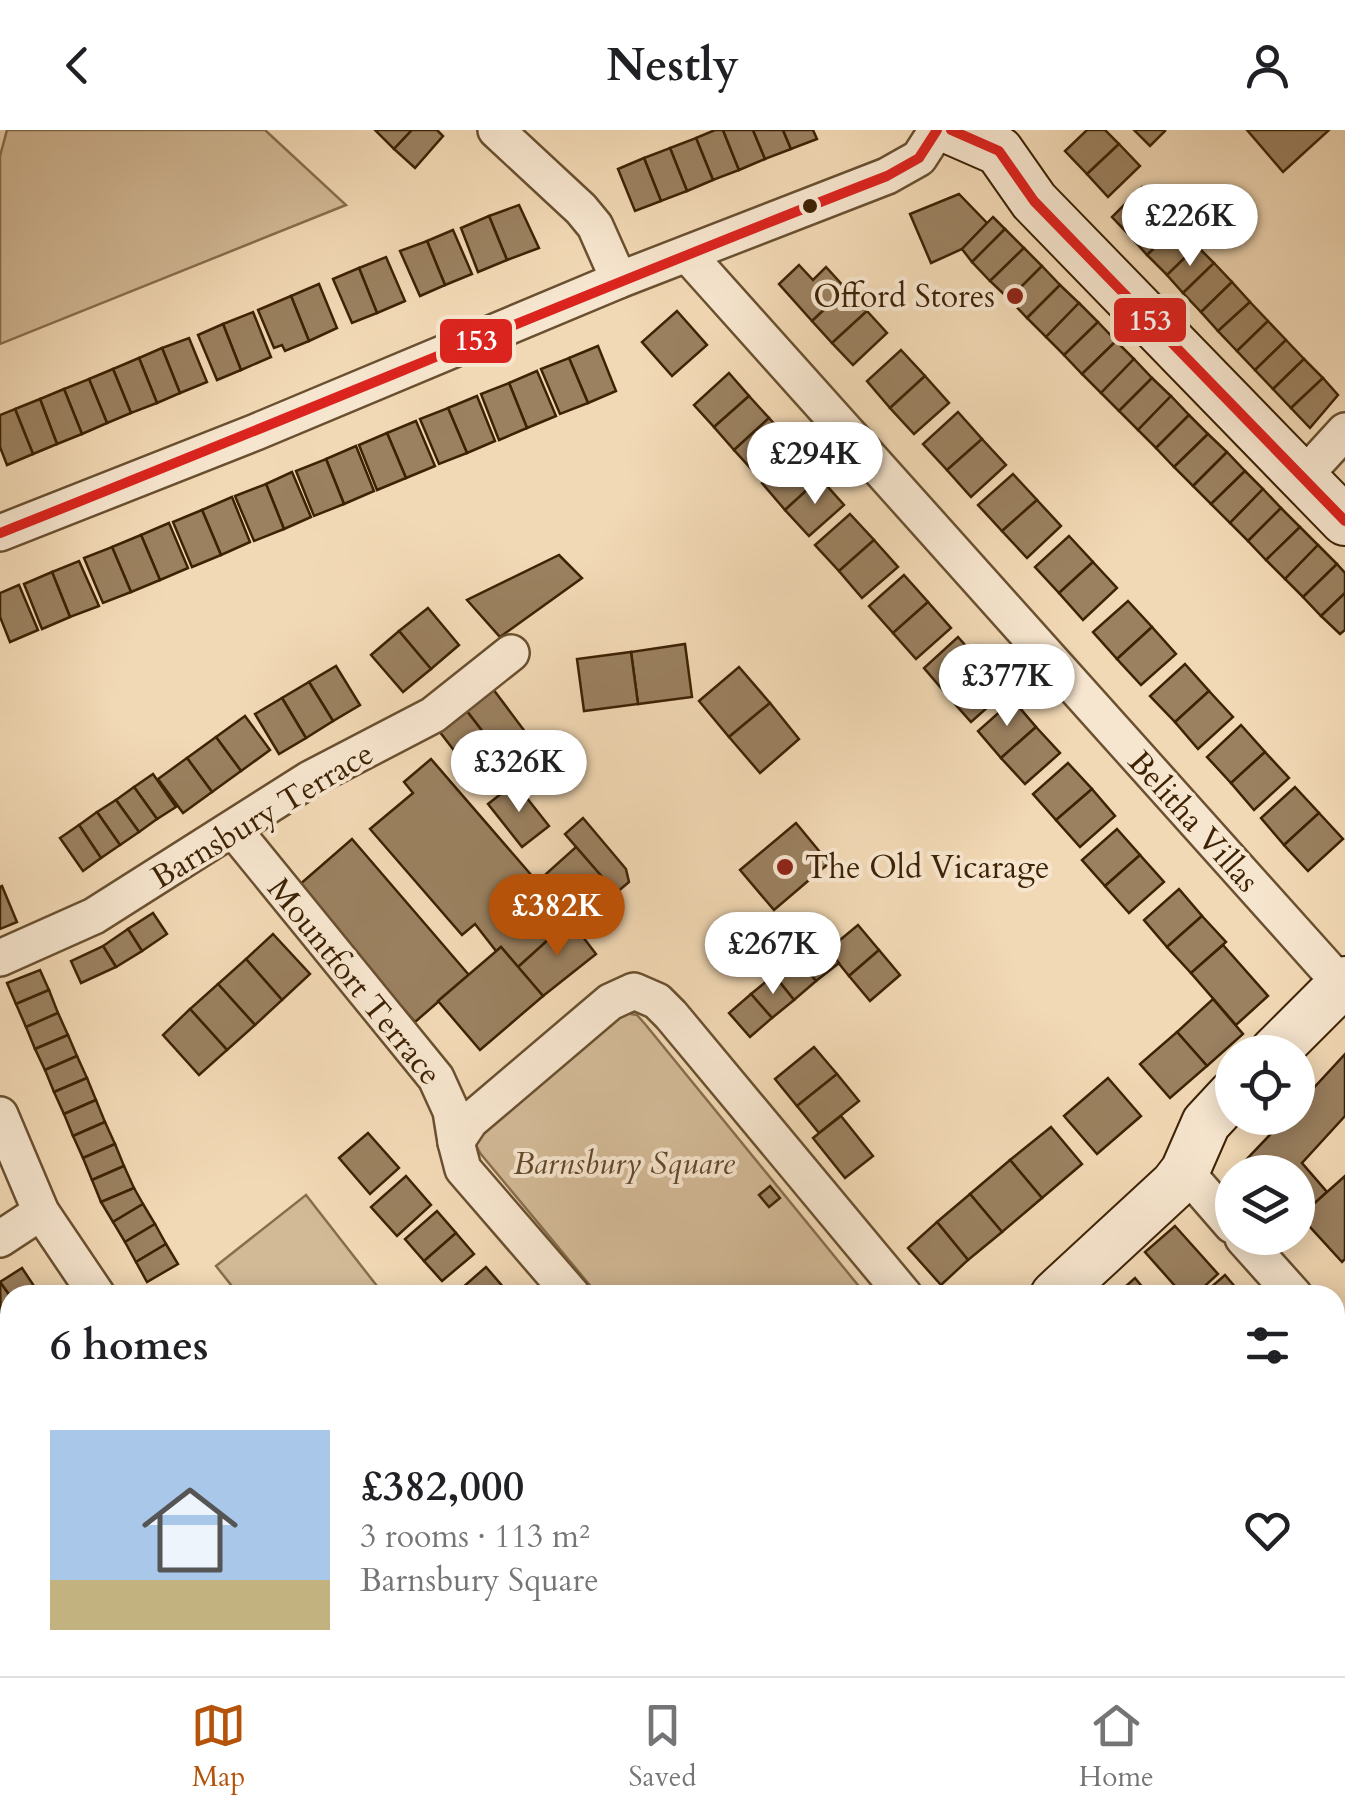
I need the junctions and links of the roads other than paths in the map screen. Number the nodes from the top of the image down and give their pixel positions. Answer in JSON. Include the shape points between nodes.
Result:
{"nodes":[{"id":1,"x":496,"y":130,"type":"edge"},
{"id":2,"x":937,"y":130,"type":"edge"},
{"id":3,"x":951,"y":130,"type":"edge"},
{"id":4,"x":1011,"y":141,"type":"edge"},
{"id":5,"x":687,"y":254,"type":"junction"},
{"id":6,"x":619,"y":280,"type":"junction"},
{"id":7,"x":1345,"y":431,"type":"edge"},
{"id":8,"x":1302,"y":478,"type":"junction"},
{"id":9,"x":1345,"y":521,"type":"edge"},
{"id":10,"x":0,"y":533,"type":"edge"},
{"id":11,"x":512,"y":653,"type":"dead end"},
{"id":12,"x":233,"y":829,"type":"junction"},
{"id":13,"x":0,"y":958,"type":"edge"},
{"id":14,"x":1343,"y":983,"type":"edge"},
{"id":15,"x":1291,"y":1035,"type":"edge"},
{"id":16,"x":1215,"y":1114,"type":"edge"},
{"id":17,"x":0,"y":1116,"type":"edge"},
{"id":18,"x":456,"y":1142,"type":"junction"},
{"id":19,"x":1184,"y":1171,"type":"junction"},
{"id":20,"x":1215,"y":1206,"type":"edge"},
{"id":21,"x":41,"y":1212,"type":"junction"},
{"id":22,"x":0,"y":1239,"type":"edge"},
{"id":23,"x":1258,"y":1255,"type":"edge"},
{"id":24,"x":90,"y":1285,"type":"edge"},
{"id":25,"x":563,"y":1285,"type":"edge"},
{"id":26,"x":896,"y":1285,"type":"edge"},
{"id":27,"x":1066,"y":1285,"type":"edge"},
{"id":28,"x":1285,"y":1285,"type":"edge"}],
"edges":[{"from":1,"to":6,"type":"street","via":[[582,209]]},
{"from":2,"to":5,"type":"street","via":[[919,158],[888,176]]},
{"from":3,"to":4,"type":"street"},
{"from":4,"to":8,"type":"street","via":[[1034,201]]},
{"from":5,"to":6,"type":"street"},
{"from":5,"to":14,"type":"street","name":"Belitha Villas"},
{"from":6,"to":10,"type":"street"},
{"from":7,"to":8,"type":"street"},
{"from":8,"to":9,"type":"street"},
{"from":11,"to":12,"type":"street","name":"Barnsbury Terrace","via":[[433,714]]},
{"from":12,"to":13,"type":"street","name":"Barnsbury Terrace","via":[[94,916]]},
{"from":12,"to":18,"type":"street","name":"Mountfort Terrace","via":[[436,1078],[452,1111]]},
{"from":14,"to":15,"type":"street"},
{"from":16,"to":19,"type":"street"},
{"from":17,"to":21,"type":"street"},
{"from":18,"to":25,"type":"street","via":[[463,1169]]},
{"from":18,"to":26,"type":"street","via":[[470,1121],[610,1002],[634,991],[646,994],[671,1015]]},
{"from":19,"to":20,"type":"street"},
{"from":19,"to":27,"type":"street"},
{"from":21,"to":22,"type":"street"},
{"from":21,"to":24,"type":"street"},
{"from":23,"to":28,"type":"street"}]}
